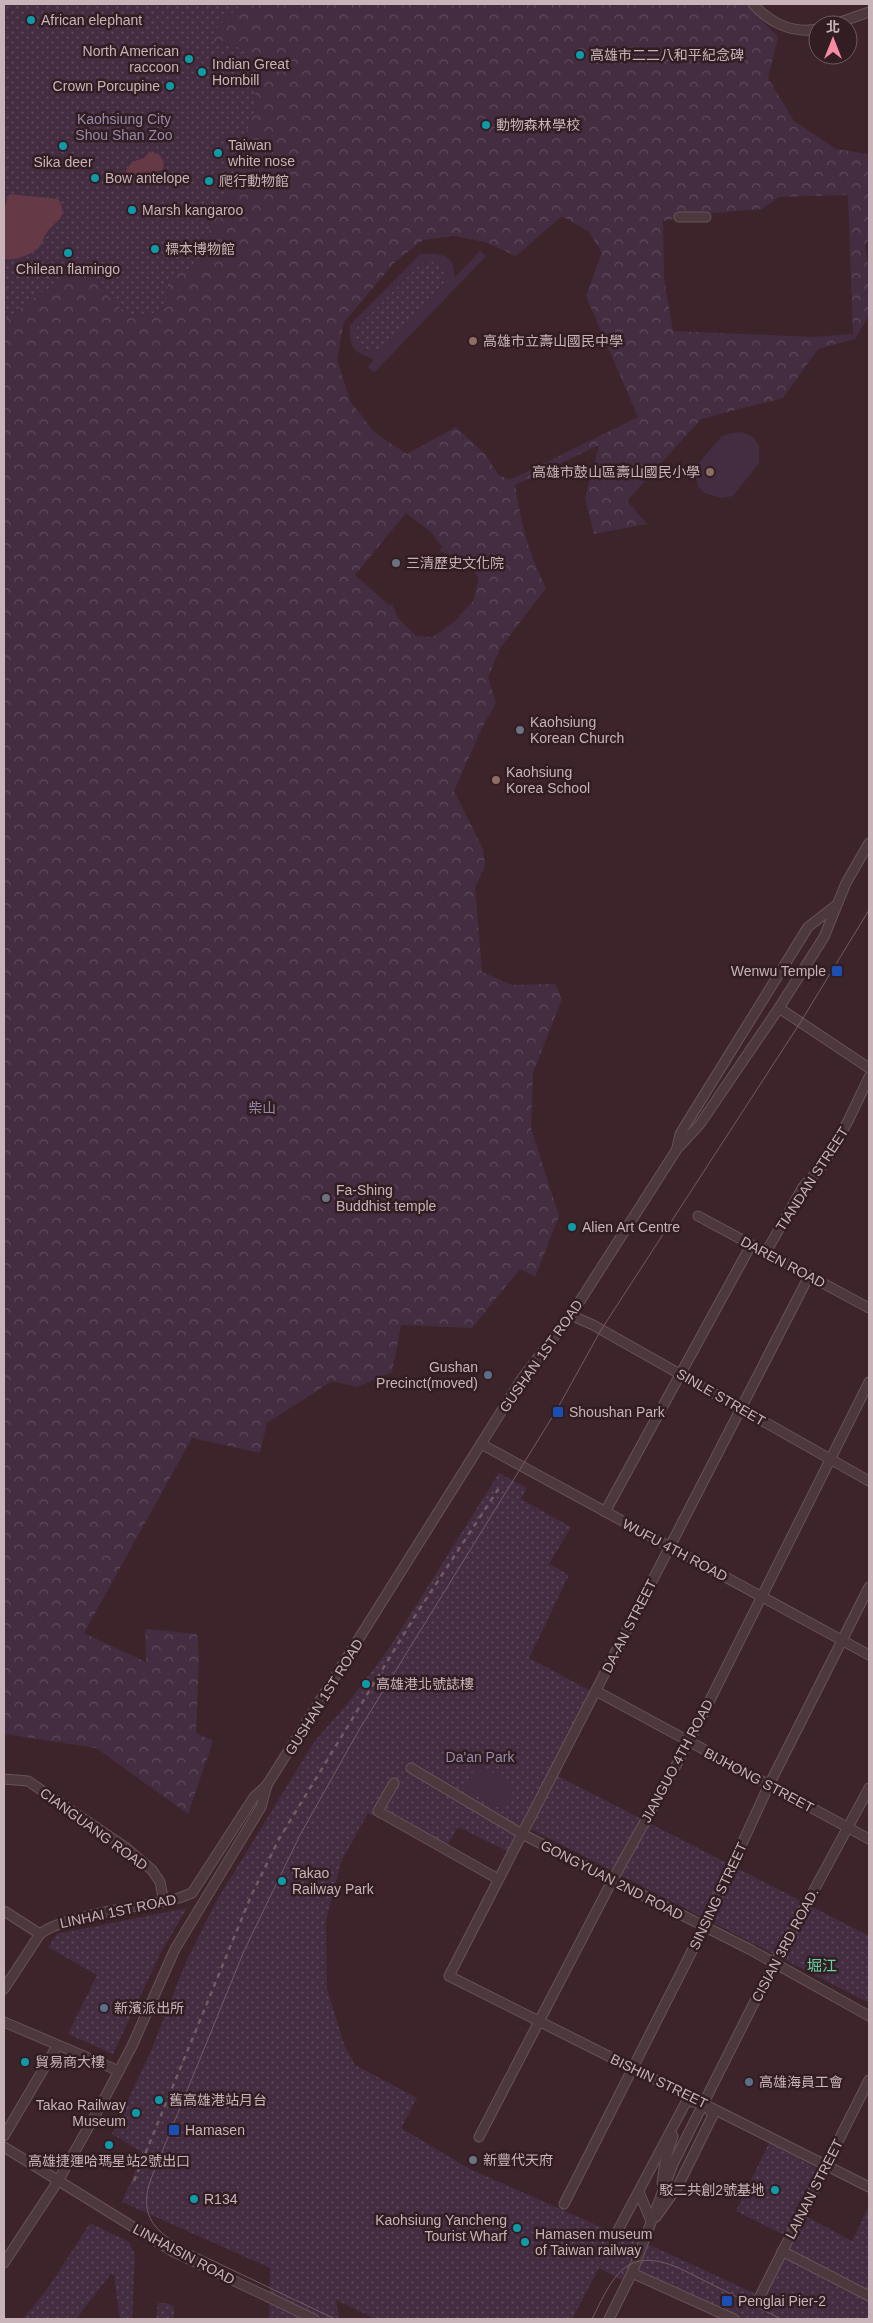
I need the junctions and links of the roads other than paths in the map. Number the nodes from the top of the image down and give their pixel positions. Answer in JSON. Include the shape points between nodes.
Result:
{"nodes":[{"id":1,"x":753,"y":4,"type":"edge"},
{"id":2,"x":808,"y":29,"type":"edge"},
{"id":3,"x":680,"y":217,"type":"dead end"},
{"id":4,"x":706,"y":217,"type":"dead end"},
{"id":5,"x":869,"y":843,"type":"edge"},
{"id":6,"x":835,"y":906,"type":"junction"},
{"id":7,"x":779,"y":1008,"type":"junction"},
{"id":8,"x":869,"y":1068,"type":"edge"},
{"id":9,"x":869,"y":1078,"type":"edge"},
{"id":10,"x":677,"y":1149,"type":"junction"},
{"id":11,"x":698,"y":1216,"type":"dead end"},
{"id":12,"x":751,"y":1246,"type":"junction"},
{"id":13,"x":766,"y":1252,"type":"junction"},
{"id":14,"x":809,"y":1276,"type":"junction"},
{"id":15,"x":869,"y":1308,"type":"edge"},
{"id":16,"x":571,"y":1315,"type":"junction"},
{"id":17,"x":681,"y":1374,"type":"junction"},
{"id":18,"x":869,"y":1382,"type":"edge"},
{"id":19,"x":741,"y":1408,"type":"junction"},
{"id":20,"x":481,"y":1444,"type":"junction"},
{"id":21,"x":830,"y":1460,"type":"junction"},
{"id":22,"x":869,"y":1481,"type":"edge"},
{"id":23,"x":605,"y":1512,"type":"junction"},
{"id":24,"x":670,"y":1547,"type":"junction"},
{"id":25,"x":869,"y":1587,"type":"edge"},
{"id":26,"x":761,"y":1596,"type":"junction"},
{"id":27,"x":842,"y":1641,"type":"junction"},
{"id":28,"x":869,"y":1656,"type":"edge"},
{"id":29,"x":596,"y":1691,"type":"junction"},
{"id":30,"x":689,"y":1742,"type":"junction"},
{"id":31,"x":411,"y":1768,"type":"dead end"},
{"id":32,"x":4,"y":1779,"type":"edge"},
{"id":33,"x":394,"y":1783,"type":"dead end"},
{"id":34,"x":267,"y":1785,"type":"junction"},
{"id":35,"x":769,"y":1785,"type":"junction"},
{"id":36,"x":869,"y":1788,"type":"edge"},
{"id":37,"x":848,"y":1828,"type":"junction"},
{"id":38,"x":522,"y":1834,"type":"junction"},
{"id":39,"x":869,"y":1839,"type":"edge"},
{"id":40,"x":498,"y":1879,"type":"junction"},
{"id":41,"x":612,"y":1882,"type":"junction"},
{"id":42,"x":164,"y":1902,"type":"junction"},
{"id":43,"x":4,"y":1911,"type":"edge"},
{"id":44,"x":704,"y":1926,"type":"junction"},
{"id":45,"x":40,"y":1934,"type":"junction"},
{"id":46,"x":775,"y":1963,"type":"junction"},
{"id":47,"x":449,"y":1976,"type":"joint"},
{"id":48,"x":4,"y":1989,"type":"edge"},
{"id":49,"x":869,"y":2016,"type":"edge"},
{"id":50,"x":539,"y":2021,"type":"junction"},
{"id":51,"x":4,"y":2022,"type":"edge"},
{"id":52,"x":57,"y":2046,"type":"junction"},
{"id":53,"x":632,"y":2068,"type":"junction"},
{"id":54,"x":119,"y":2071,"type":"junction"},
{"id":55,"x":869,"y":2080,"type":"edge"},
{"id":56,"x":704,"y":2103,"type":"junction"},
{"id":57,"x":681,"y":2112,"type":"junction"},
{"id":58,"x":4,"y":2136,"type":"edge"},
{"id":59,"x":478,"y":2137,"type":"dead end"},
{"id":60,"x":4,"y":2147,"type":"edge"},
{"id":61,"x":826,"y":2165,"type":"junction"},
{"id":62,"x":58,"y":2181,"type":"junction"},
{"id":63,"x":869,"y":2188,"type":"edge"},
{"id":64,"x":639,"y":2192,"type":"junction"},
{"id":65,"x":660,"y":2197,"type":"junction"},
{"id":66,"x":564,"y":2204,"type":"dead end"},
{"id":67,"x":650,"y":2225,"type":"junction"},
{"id":68,"x":618,"y":2232,"type":"dead end"},
{"id":69,"x":782,"y":2251,"type":"junction"},
{"id":70,"x":4,"y":2263,"type":"edge"},
{"id":71,"x":632,"y":2273,"type":"junction"},
{"id":72,"x":869,"y":2296,"type":"edge"},
{"id":73,"x":759,"y":2298,"type":"dead end"},
{"id":74,"x":314,"y":2319,"type":"edge"},
{"id":75,"x":608,"y":2319,"type":"edge"},
{"id":76,"x":734,"y":2319,"type":"edge"}],
"edges":[{"from":1,"to":2,"type":"street","via":[[781,26],[792,30]]},
{"from":3,"to":4,"type":"street"},
{"from":5,"to":6,"type":"street"},
{"from":6,"to":7,"type":"street","name":"GUSHAN 1ST ROAD","via":[[824,937]]},
{"from":6,"to":10,"type":"street","name":"GUSHAN 1ST ROAD","via":[[808,928],[680,1134]]},
{"from":7,"to":8,"type":"street"},
{"from":7,"to":10,"type":"street","name":"GUSHAN 1ST ROAD","via":[[700,1124]]},
{"from":9,"to":13,"type":"street","name":"TIANDAN STREET","via":[[848,1122],[822,1165],[803,1187]]},
{"from":10,"to":16,"type":"street","name":"GUSHAN 1ST ROAD"},
{"from":11,"to":12,"type":"street","name":"DAREN ROAD"},
{"from":12,"to":13,"type":"street","name":"DAREN ROAD"},
{"from":12,"to":17,"type":"street"},
{"from":13,"to":14,"type":"street","name":"DAREN ROAD"},
{"from":14,"to":15,"type":"street","name":"DAREN ROAD"},
{"from":14,"to":19,"type":"street","name":"DA-AN STREET"},
{"from":16,"to":17,"type":"street","name":"SINLE STREET"},
{"from":16,"to":20,"type":"street","name":"GUSHAN 1ST ROAD","via":[[523,1377]]},
{"from":17,"to":19,"type":"street","name":"SINLE STREET"},
{"from":17,"to":23,"type":"street"},
{"from":18,"to":21,"type":"street","name":"JIANGUO 4TH ROAD"},
{"from":19,"to":21,"type":"street","name":"SINLE STREET"},
{"from":19,"to":24,"type":"street","name":"DA-AN STREET"},
{"from":20,"to":23,"type":"street","name":"WUFU 4TH ROAD"},
{"from":20,"to":34,"type":"street","name":"GUSHAN 1ST ROAD"},
{"from":21,"to":22,"type":"street","name":"SINLE STREET"},
{"from":21,"to":26,"type":"street","name":"JIANGUO 4TH ROAD"},
{"from":23,"to":24,"type":"street","name":"WUFU 4TH ROAD"},
{"from":24,"to":26,"type":"street","name":"WUFU 4TH ROAD"},
{"from":24,"to":29,"type":"street","name":"DA-AN STREET"},
{"from":25,"to":27,"type":"street","name":"SINSING STREET"},
{"from":26,"to":27,"type":"street","name":"WUFU 4TH ROAD"},
{"from":26,"to":30,"type":"street","name":"JIANGUO 4TH ROAD"},
{"from":27,"to":28,"type":"street","name":"WUFU 4TH ROAD"},
{"from":27,"to":35,"type":"street","name":"SINSING STREET"},
{"from":29,"to":30,"type":"street","name":"BIJHONG STREET"},
{"from":29,"to":38,"type":"street","name":"DA-AN STREET"},
{"from":30,"to":35,"type":"street","name":"BIJHONG STREET"},
{"from":30,"to":41,"type":"street","name":"JIANGUO 4TH ROAD"},
{"from":31,"to":38,"type":"street","name":"GONGYUAN 2ND ROAD"},
{"from":32,"to":42,"type":"street","name":"CIANGUANG ROAD","via":[[28,1781],[125,1847],[152,1870],[160,1882]]},
{"from":33,"to":40,"type":"street","via":[[378,1812]]},
{"from":34,"to":42,"type":"street","name":"LINHAI 1ST ROAD","via":[[254,1798],[192,1893]]},
{"from":34,"to":54,"type":"street","name":"GUSHAN 1ST ROAD","via":[[261,1806],[174,1949]]},
{"from":35,"to":37,"type":"street","name":"BIJHONG STREET"},
{"from":35,"to":44,"type":"street","name":"SINSING STREET"},
{"from":36,"to":37,"type":"street","name":"CISIAN 3RD ROAD."},
{"from":37,"to":39,"type":"street","name":"BIJHONG STREET"},
{"from":37,"to":46,"type":"street","name":"CISIAN 3RD ROAD."},
{"from":38,"to":40,"type":"street","name":"DA-AN STREET"},
{"from":38,"to":41,"type":"street","name":"GONGYUAN 2ND ROAD"},
{"from":40,"to":47,"type":"street","name":"DA-AN STREET"},
{"from":41,"to":44,"type":"street","name":"GONGYUAN 2ND ROAD"},
{"from":41,"to":50,"type":"street","name":"JIANGUO 4TH ROAD"},
{"from":42,"to":45,"type":"street","name":"LINHAI 1ST ROAD","via":[[55,1924]]},
{"from":43,"to":45,"type":"street"},
{"from":44,"to":46,"type":"street","name":"GONGYUAN 2ND ROAD"},
{"from":44,"to":53,"type":"street","name":"SINSING STREET"},
{"from":45,"to":48,"type":"street","name":"LINHAI 1ST ROAD"},
{"from":46,"to":49,"type":"street","name":"GONGYUAN 2ND ROAD"},
{"from":46,"to":56,"type":"street","name":"CISIAN 3RD ROAD."},
{"from":47,"to":50,"type":"street","name":"BISHIN STREET"},
{"from":50,"to":53,"type":"street","name":"BISHIN STREET"},
{"from":50,"to":59,"type":"street","name":"JIANGUO 4TH ROAD"},
{"from":51,"to":52,"type":"street"},
{"from":52,"to":54,"type":"street"},
{"from":52,"to":58,"type":"street"},
{"from":53,"to":56,"type":"street","name":"BISHIN STREET"},
{"from":53,"to":66,"type":"street","name":"SINSING STREET"},
{"from":54,"to":62,"type":"street","name":"GUSHAN 1ST ROAD"},
{"from":55,"to":61,"type":"street","name":"LAINAN STREET"},
{"from":56,"to":57,"type":"street","via":[[686,2102]]},
{"from":56,"to":61,"type":"street","name":"BISHIN STREET"},
{"from":56,"to":65,"type":"street","name":"CISIAN 3RD ROAD."},
{"from":56,"to":67,"type":"street","name":"CISIAN 3RD ROAD.","via":[[713,2115],[678,2186]]},
{"from":57,"to":64,"type":"street"},
{"from":57,"to":65,"type":"street","name":"CISIAN 3RD ROAD.","via":[[664,2162]]},
{"from":60,"to":62,"type":"street","name":"LINHAISIN ROAD"},
{"from":61,"to":63,"type":"street","name":"BISHIN STREET"},
{"from":61,"to":69,"type":"street","name":"LAINAN STREET"},
{"from":62,"to":70,"type":"street","name":"GUSHAN 1ST ROAD"},
{"from":62,"to":74,"type":"street","name":"LINHAISIN ROAD","via":[[172,2251]]},
{"from":64,"to":67,"type":"street"},
{"from":64,"to":68,"type":"street"},
{"from":65,"to":67,"type":"street","name":"CISIAN 3RD ROAD."},
{"from":67,"to":71,"type":"street","name":"CISIAN 3RD ROAD."},
{"from":69,"to":72,"type":"street"},
{"from":69,"to":73,"type":"street","name":"LAINAN STREET"},
{"from":71,"to":75,"type":"street","name":"CISIAN 3RD ROAD."},
{"from":71,"to":76,"type":"street"}]}
